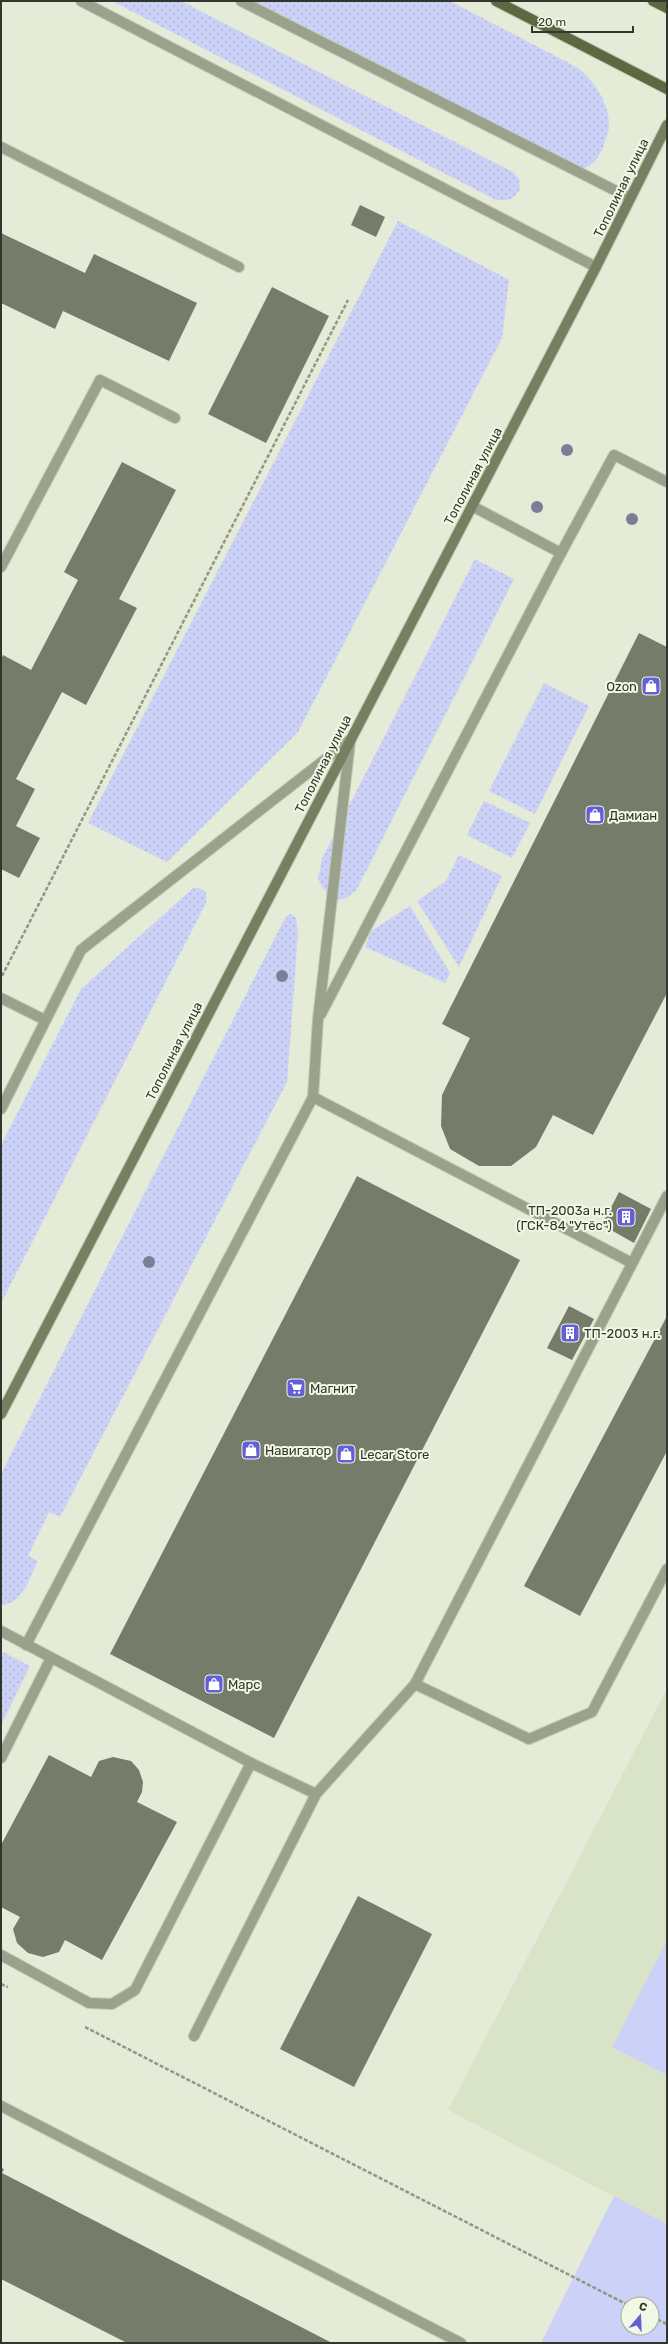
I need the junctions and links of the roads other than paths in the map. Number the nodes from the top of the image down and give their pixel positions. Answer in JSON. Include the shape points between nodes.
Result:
{"nodes":[{"id":1,"x":81,"y":1,"type":"edge"},
{"id":2,"x":241,"y":1,"type":"edge"},
{"id":3,"x":496,"y":1,"type":"edge"},
{"id":4,"x":653,"y":1,"type":"edge"},
{"id":5,"x":667,"y":8,"type":"edge"},
{"id":6,"x":667,"y":89,"type":"edge"},
{"id":7,"x":667,"y":125,"type":"edge"},
{"id":8,"x":1,"y":147,"type":"edge"},
{"id":9,"x":630,"y":198,"type":"junction"},
{"id":10,"x":239,"y":267,"type":"dead end"},
{"id":11,"x":596,"y":267,"type":"junction"},
{"id":12,"x":175,"y":418,"type":"dead end"},
{"id":13,"x":667,"y":482,"type":"edge"},
{"id":14,"x":472,"y":506,"type":"junction"},
{"id":15,"x":561,"y":553,"type":"junction"},
{"id":16,"x":1,"y":567,"type":"edge"},
{"id":17,"x":350,"y":740,"type":"junction"},
{"id":18,"x":1,"y":998,"type":"edge"},
{"id":19,"x":318,"y":1019,"type":"junction"},
{"id":20,"x":45,"y":1020,"type":"junction"},
{"id":21,"x":313,"y":1097,"type":"junction"},
{"id":22,"x":1,"y":1109,"type":"edge"},
{"id":23,"x":667,"y":1196,"type":"edge"},
{"id":24,"x":632,"y":1264,"type":"junction"},
{"id":25,"x":1,"y":1414,"type":"edge"},
{"id":26,"x":667,"y":1569,"type":"edge"},
{"id":27,"x":1,"y":1631,"type":"edge"},
{"id":28,"x":26,"y":1645,"type":"junction"},
{"id":29,"x":51,"y":1658,"type":"junction"},
{"id":30,"x":415,"y":1684,"type":"junction"},
{"id":31,"x":1,"y":1758,"type":"edge"},
{"id":32,"x":252,"y":1763,"type":"junction"},
{"id":33,"x":316,"y":1794,"type":"junction"},
{"id":34,"x":1,"y":1956,"type":"edge"},
{"id":35,"x":194,"y":2036,"type":"dead end"},
{"id":36,"x":1,"y":2106,"type":"edge"},
{"id":37,"x":461,"y":2343,"type":"edge"}],
"edges":[{"from":1,"to":11,"type":"street"},
{"from":2,"to":9,"type":"street"},
{"from":3,"to":6,"type":"main road"},
{"from":4,"to":5,"type":"main road"},
{"from":7,"to":9,"type":"main road","name":"Тополиная улица"},
{"from":8,"to":10,"type":"street"},
{"from":9,"to":11,"type":"main road","name":"Тополиная улица"},
{"from":11,"to":14,"type":"main road","name":"Тополиная улица"},
{"from":12,"to":16,"type":"street","via":[[100,380]]},
{"from":13,"to":15,"type":"street","via":[[614,455]]},
{"from":14,"to":15,"type":"street"},
{"from":14,"to":17,"type":"main road","name":"Тополиная улица"},
{"from":15,"to":19,"type":"street"},
{"from":17,"to":19,"type":"street"},
{"from":17,"to":20,"type":"street","via":[[81,950]]},
{"from":17,"to":25,"type":"main road","name":"Тополиная улица"},
{"from":18,"to":20,"type":"street"},
{"from":19,"to":21,"type":"street"},
{"from":20,"to":22,"type":"street"},
{"from":21,"to":24,"type":"street"},
{"from":21,"to":28,"type":"street"},
{"from":23,"to":24,"type":"street"},
{"from":24,"to":30,"type":"street"},
{"from":26,"to":30,"type":"street","via":[[592,1712],[529,1739]]},
{"from":27,"to":28,"type":"street"},
{"from":28,"to":29,"type":"street"},
{"from":29,"to":31,"type":"street"},
{"from":29,"to":32,"type":"street"},
{"from":30,"to":33,"type":"street"},
{"from":32,"to":33,"type":"street"},
{"from":32,"to":34,"type":"street","via":[[135,1990],[112,2004],[89,2003]]},
{"from":33,"to":35,"type":"street"},
{"from":36,"to":37,"type":"street"}]}
